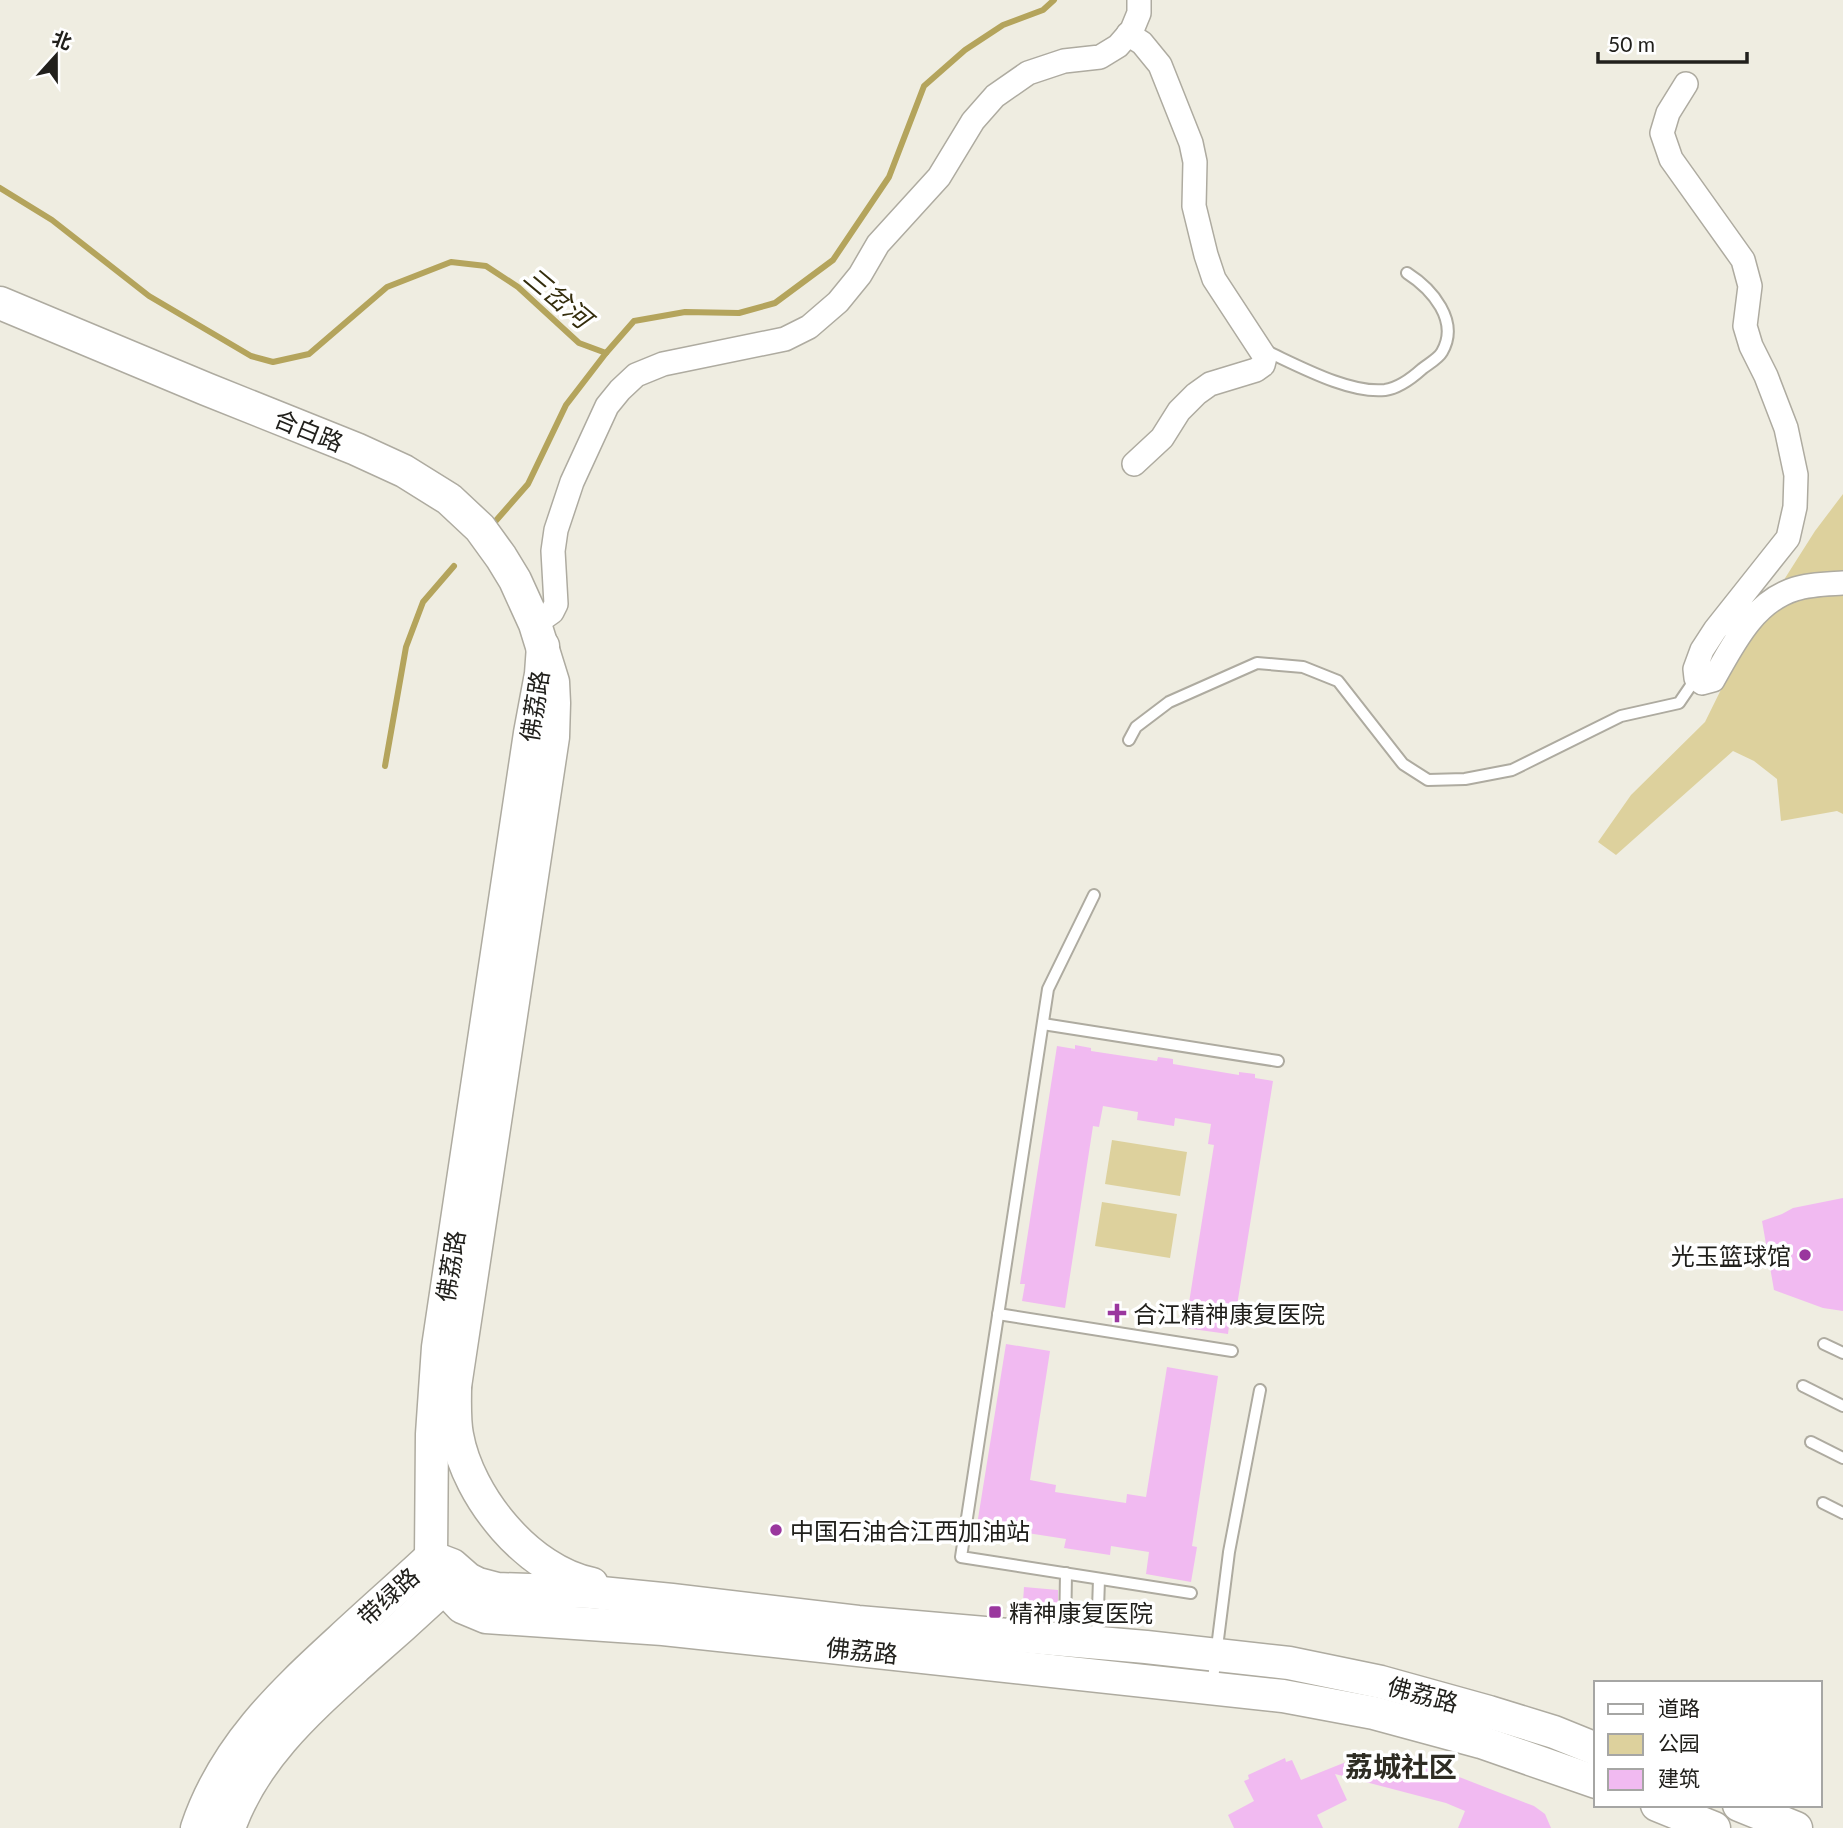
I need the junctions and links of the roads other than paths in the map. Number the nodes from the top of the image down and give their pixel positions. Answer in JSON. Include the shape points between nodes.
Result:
{"nodes":[{"id":1,"x":1139,"y":0,"type":"edge"},
{"id":2,"x":1128,"y":34,"type":"junction"},
{"id":3,"x":1686,"y":84,"type":"dead end"},
{"id":4,"x":1407,"y":273,"type":"dead end"},
{"id":5,"x":0,"y":303,"type":"edge"},
{"id":6,"x":1262,"y":349,"type":"junction"},
{"id":7,"x":1133,"y":464,"type":"dead end"},
{"id":8,"x":1843,"y":583,"type":"edge"},
{"id":9,"x":539,"y":635,"type":"junction"},
{"id":10,"x":1696,"y":678,"type":"junction"},
{"id":11,"x":1129,"y":740,"type":"dead end"},
{"id":12,"x":1094,"y":895,"type":"dead end"},
{"id":13,"x":1043,"y":1024,"type":"junction"},
{"id":14,"x":1278,"y":1060,"type":"dead end"},
{"id":15,"x":998,"y":1314,"type":"junction"},
{"id":16,"x":1824,"y":1344,"type":"dead end"},
{"id":17,"x":1232,"y":1351,"type":"dead end"},
{"id":18,"x":1843,"y":1353,"type":"edge"},
{"id":19,"x":455,"y":1386,"type":"junction"},
{"id":20,"x":1803,"y":1386,"type":"dead end"},
{"id":21,"x":1260,"y":1390,"type":"dead end"},
{"id":22,"x":1843,"y":1406,"type":"edge"},
{"id":23,"x":1811,"y":1442,"type":"dead end"},
{"id":24,"x":1843,"y":1458,"type":"edge"},
{"id":25,"x":1823,"y":1503,"type":"dead end"},
{"id":26,"x":1843,"y":1513,"type":"edge"},
{"id":27,"x":442,"y":1570,"type":"junction"},
{"id":28,"x":1066,"y":1573,"type":"junction"},
{"id":29,"x":1099,"y":1578,"type":"junction"},
{"id":30,"x":1191,"y":1593,"type":"dead end"},
{"id":31,"x":673,"y":1600,"type":"junction"},
{"id":32,"x":1065,"y":1640,"type":"junction"},
{"id":33,"x":1097,"y":1643,"type":"junction"},
{"id":34,"x":1216,"y":1654,"type":"junction"},
{"id":35,"x":1212,"y":1687,"type":"junction"},
{"id":36,"x":1594,"y":1747,"type":"edge"},
{"id":37,"x":1594,"y":1781,"type":"edge"},
{"id":38,"x":1662,"y":1807,"type":"edge"},
{"id":39,"x":1744,"y":1807,"type":"edge"},
{"id":40,"x":197,"y":1828,"type":"edge"},
{"id":41,"x":229,"y":1828,"type":"edge"},
{"id":42,"x":1714,"y":1828,"type":"edge"},
{"id":43,"x":1796,"y":1828,"type":"edge"}],
"edges":[{"from":1,"to":2,"type":"street","via":[[1139,13]]},
{"from":2,"to":6,"type":"street","via":[[1160,65],[1191,143],[1194,206],[1214,279]]},
{"from":2,"to":9,"type":"street","via":[[1100,57],[1064,61],[1028,73],[995,96],[973,121],[939,177],[878,244],[838,302],[809,327],[785,340],[663,363],[636,375],[620,390],[607,407],[572,482],[555,530],[556,604]]},
{"from":3,"to":10,"type":"street","via":[[1662,133],[1671,159],[1743,260],[1749,286],[1745,326],[1786,428],[1796,475],[1788,538],[1715,630],[1702,650]]},
{"from":4,"to":6,"type":"lane","via":[[1436,298],[1448,335],[1441,354],[1408,381],[1386,390],[1352,388]]},
{"from":5,"to":9,"type":"main road","name":"合白路","via":[[404,471],[449,499],[480,528],[515,580]]},
{"from":6,"to":7,"type":"street","via":[[1263,365],[1210,384],[1179,411],[1162,438]]},
{"from":8,"to":10,"type":"street","via":[[1793,590],[1769,602],[1748,623],[1713,680],[1702,683]]},
{"from":9,"to":19,"type":"main road","name":"佛荔路","via":[[553,682],[553,737]]},
{"from":9,"to":27,"type":"main road","name":"佛荔路","via":[[541,674],[438,1347],[432,1434]]},
{"from":10,"to":11,"type":"lane","via":[[1678,703],[1621,716],[1512,770],[1465,779],[1429,780],[1403,764],[1338,681],[1303,667],[1257,663],[1169,702],[1136,727]]},
{"from":12,"to":13,"type":"lane","via":[[1048,989]]},
{"from":13,"to":14,"type":"lane"},
{"from":13,"to":15,"type":"lane"},
{"from":15,"to":17,"type":"lane"},
{"from":15,"to":28,"type":"lane","via":[[961,1557]]},
{"from":16,"to":18,"type":"lane"},
{"from":19,"to":27,"type":"main road","name":"佛荔路"},
{"from":19,"to":31,"type":"main road","via":[[457,1435],[464,1461],[496,1517],[520,1544],[550,1568],[585,1582]]},
{"from":20,"to":22,"type":"lane"},
{"from":21,"to":34,"type":"lane","via":[[1229,1552]]},
{"from":23,"to":24,"type":"lane"},
{"from":25,"to":26,"type":"lane"},
{"from":27,"to":31,"type":"main road","name":"佛荔路","via":[[497,1589]]},
{"from":27,"to":35,"type":"main road","name":"佛荔路","via":[[462,1607],[498,1619],[663,1629]]},
{"from":27,"to":40,"type":"main road","name":"带绿路","via":[[301,1675],[263,1715],[219,1776]]},
{"from":27,"to":41,"type":"main road","name":"带绿路","via":[[288,1731],[250,1781]]},
{"from":28,"to":29,"type":"lane"},
{"from":28,"to":32,"type":"lane"},
{"from":29,"to":30,"type":"lane"},
{"from":29,"to":33,"type":"lane"},
{"from":31,"to":32,"type":"main road","name":"佛荔路"},
{"from":32,"to":33,"type":"main road","name":"佛荔路"},
{"from":33,"to":34,"type":"main road","name":"佛荔路"},
{"from":34,"to":35,"type":"lane"},
{"from":34,"to":36,"type":"main road","name":"佛荔路","via":[[1381,1682]]},
{"from":35,"to":37,"type":"main road","name":"佛荔路","via":[[1374,1713],[1480,1742]]},
{"from":38,"to":42,"type":"main road"},
{"from":39,"to":43,"type":"main road"}]}
